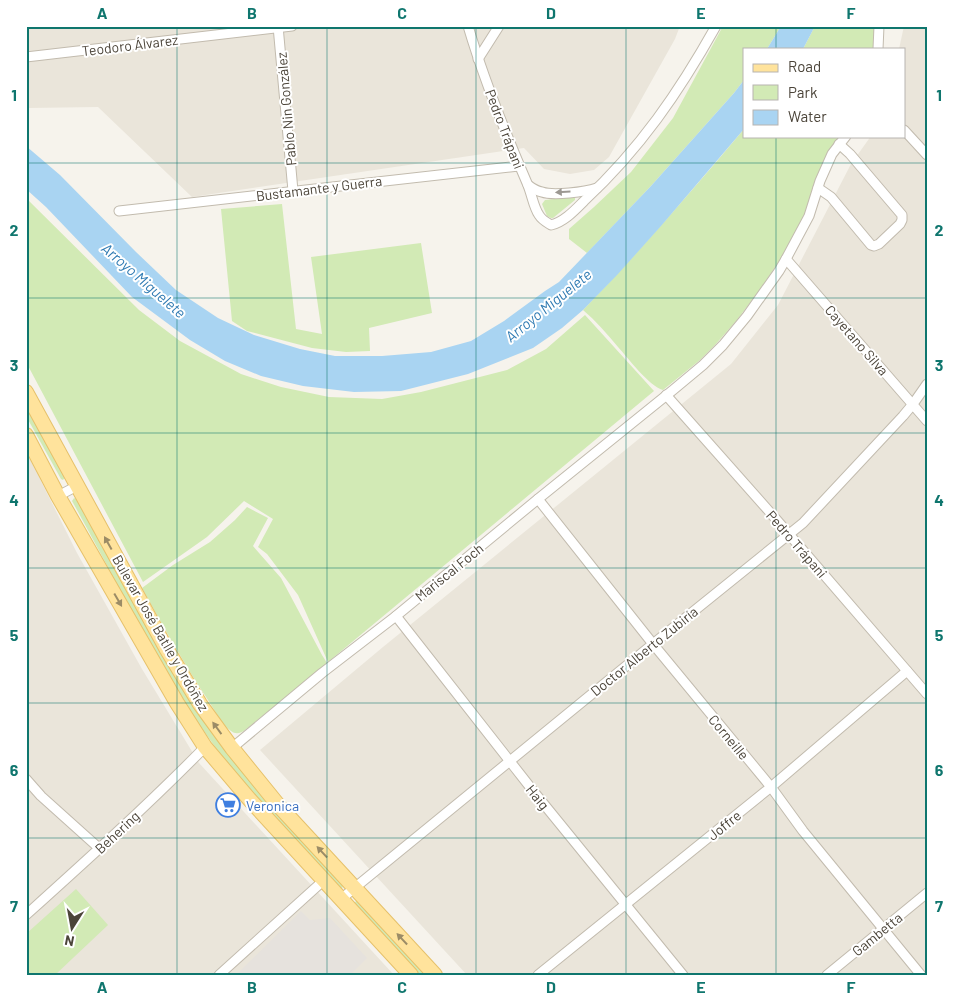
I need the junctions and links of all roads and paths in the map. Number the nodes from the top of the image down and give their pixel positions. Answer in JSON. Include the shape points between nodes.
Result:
{"nodes":[{"id":1,"x":292,"y":26,"type":"edge"},
{"id":2,"x":468,"y":26,"type":"edge"},
{"id":3,"x":499,"y":26,"type":"edge"},
{"id":4,"x":716,"y":26,"type":"edge"},
{"id":5,"x":879,"y":26,"type":"edge"},
{"id":6,"x":278,"y":27,"type":"edge"},
{"id":7,"x":878,"y":48,"type":"edge"},
{"id":8,"x":26,"y":57,"type":"edge"},
{"id":9,"x":478,"y":59,"type":"junction"},
{"id":10,"x":906,"y":132,"type":"edge"},
{"id":11,"x":844,"y":138,"type":"edge"},
{"id":12,"x":840,"y":144,"type":"junction"},
{"id":13,"x":927,"y":155,"type":"edge"},
{"id":14,"x":519,"y":166,"type":"junction"},
{"id":15,"x":528,"y":185,"type":"junction"},
{"id":16,"x":599,"y":187,"type":"junction"},
{"id":17,"x":818,"y":188,"type":"junction"},
{"id":18,"x":293,"y":192,"type":"junction"},
{"id":19,"x":119,"y":211,"type":"dead end"},
{"id":20,"x":786,"y":259,"type":"junction"},
{"id":21,"x":927,"y":384,"type":"edge"},
{"id":22,"x":26,"y":392,"type":"edge"},
{"id":23,"x":666,"y":395,"type":"junction"},
{"id":24,"x":913,"y":404,"type":"junction"},
{"id":25,"x":927,"y":420,"type":"edge"},
{"id":26,"x":26,"y":436,"type":"edge"},
{"id":27,"x":77,"y":486,"type":"junction"},
{"id":28,"x":58,"y":496,"type":"junction"},
{"id":29,"x":538,"y":499,"type":"junction"},
{"id":30,"x":788,"y":534,"type":"junction"},
{"id":31,"x":396,"y":616,"type":"junction"},
{"id":32,"x":652,"y":644,"type":"junction"},
{"id":33,"x":907,"y":671,"type":"junction"},
{"id":34,"x":927,"y":694,"type":"edge"},
{"id":35,"x":206,"y":747,"type":"junction"},
{"id":36,"x":232,"y":748,"type":"junction"},
{"id":37,"x":510,"y":761,"type":"junction"},
{"id":38,"x":26,"y":779,"type":"edge"},
{"id":39,"x":771,"y":787,"type":"junction"},
{"id":40,"x":100,"y":848,"type":"junction"},
{"id":41,"x":323,"y":881,"type":"junction"},
{"id":42,"x":355,"y":887,"type":"junction"},
{"id":43,"x":927,"y":893,"type":"edge"},
{"id":44,"x":341,"y":899,"type":"junction"},
{"id":45,"x":626,"y":903,"type":"junction"},
{"id":46,"x":26,"y":915,"type":"edge"},
{"id":47,"x":884,"y":929,"type":"junction"},
{"id":48,"x":219,"y":975,"type":"edge"},
{"id":49,"x":411,"y":975,"type":"edge"},
{"id":50,"x":435,"y":975,"type":"edge"},
{"id":51,"x":538,"y":975,"type":"edge"},
{"id":52,"x":683,"y":975,"type":"edge"},
{"id":53,"x":827,"y":975,"type":"edge"},
{"id":54,"x":921,"y":975,"type":"edge"}],
"edges":[{"from":1,"to":6,"type":"street","name":"Teodoro Álvarez"},
{"from":2,"to":9,"type":"street","name":"Pedro Trápani"},
{"from":3,"to":9,"type":"street"},
{"from":4,"to":16,"type":"street","via":[[667,106]]},
{"from":5,"to":7,"type":"street"},
{"from":6,"to":8,"type":"street","name":"Teodoro Álvarez"},
{"from":6,"to":18,"type":"street","name":"Pablo Nin González"},
{"from":9,"to":14,"type":"street","name":"Pedro Trápani"},
{"from":10,"to":13,"type":"street"},
{"from":11,"to":12,"type":"street","name":"Mariscal Foch"},
{"from":12,"to":17,"type":"street","name":"Mariscal Foch","via":[[832,154]]},
{"from":12,"to":17,"type":"street","via":[[902,216],[902,220],[879,244],[871,245],[830,197]]},
{"from":14,"to":15,"type":"street","name":"Pedro Trápani"},
{"from":14,"to":18,"type":"street","name":"Bustamante y Guerra"},
{"from":16,"to":15,"type":"street","one_way":true,"via":[[544,193]]},
{"from":15,"to":16,"type":"street","name":"Pedro Trápani","via":[[539,215],[551,225],[562,221]]},
{"from":17,"to":20,"type":"street","name":"Mariscal Foch","via":[[809,216]]},
{"from":18,"to":19,"type":"street","name":"Bustamante y Guerra"},
{"from":20,"to":23,"type":"street","name":"Mariscal Foch","via":[[723,345]]},
{"from":20,"to":24,"type":"street","name":"Cayetano Silva"},
{"from":21,"to":24,"type":"street","name":"Doctor Alberto Zubiría"},
{"from":22,"to":27,"type":"main road","name":"Bulevar José Batlle y Ordóñez"},
{"from":23,"to":29,"type":"street","name":"Mariscal Foch"},
{"from":23,"to":30,"type":"street","name":"Pedro Trápani"},
{"from":24,"to":25,"type":"street","name":"Cayetano Silva"},
{"from":24,"to":30,"type":"street","name":"Doctor Alberto Zubiría","via":[[803,523]]},
{"from":26,"to":28,"type":"main road","name":"Bulevar José Batlle y Ordóñez"},
{"from":27,"to":28,"type":"street"},
{"from":36,"to":27,"type":"main road","name":"Bulevar José Batlle y Ordóñez","one_way":true,"via":[[166,648]]},
{"from":28,"to":35,"type":"main road","name":"Bulevar José Batlle y Ordóñez","one_way":true,"via":[[177,703]]},
{"from":29,"to":31,"type":"street","name":"Mariscal Foch"},
{"from":29,"to":32,"type":"street","name":"Corneille"},
{"from":30,"to":32,"type":"street","name":"Doctor Alberto Zubiría"},
{"from":30,"to":33,"type":"street","name":"Pedro Trápani"},
{"from":31,"to":36,"type":"street","name":"Mariscal Foch"},
{"from":31,"to":37,"type":"street","name":"Haig"},
{"from":32,"to":37,"type":"street","name":"Doctor Alberto Zubiría"},
{"from":32,"to":39,"type":"street","name":"Corneille"},
{"from":33,"to":34,"type":"street","name":"Pedro Trápani"},
{"from":33,"to":39,"type":"street","name":"Joffre"},
{"from":35,"to":40,"type":"street","name":"Behering"},
{"from":35,"to":41,"type":"main road","name":"Bulevar José Batlle y Ordóñez"},
{"from":42,"to":36,"type":"main road","name":"Bulevar José Batlle y Ordóñez","one_way":true,"via":[[278,806]]},
{"from":37,"to":42,"type":"street","name":"Doctor Alberto Zubiría"},
{"from":37,"to":45,"type":"street","name":"Haig"},
{"from":38,"to":40,"type":"street"},
{"from":39,"to":45,"type":"street","name":"Joffre"},
{"from":39,"to":47,"type":"street","name":"Corneille"},
{"from":40,"to":46,"type":"street","name":"Behering"},
{"from":41,"to":44,"type":"main road","name":"Bulevar José Batlle y Ordóñez"},
{"from":41,"to":48,"type":"street"},
{"from":42,"to":44,"type":"street","name":"Doctor Alberto Zubiría"},
{"from":50,"to":42,"type":"main road","name":"Bulevar José Batlle y Ordóñez","one_way":true},
{"from":43,"to":47,"type":"street","name":"Gambetta"},
{"from":44,"to":49,"type":"main road","name":"Bulevar José Batlle y Ordóñez"},
{"from":45,"to":51,"type":"street","name":"Joffre"},
{"from":45,"to":52,"type":"street","name":"Haig"},
{"from":47,"to":53,"type":"street","name":"Gambetta"},
{"from":47,"to":54,"type":"street","name":"Corneille"}]}
